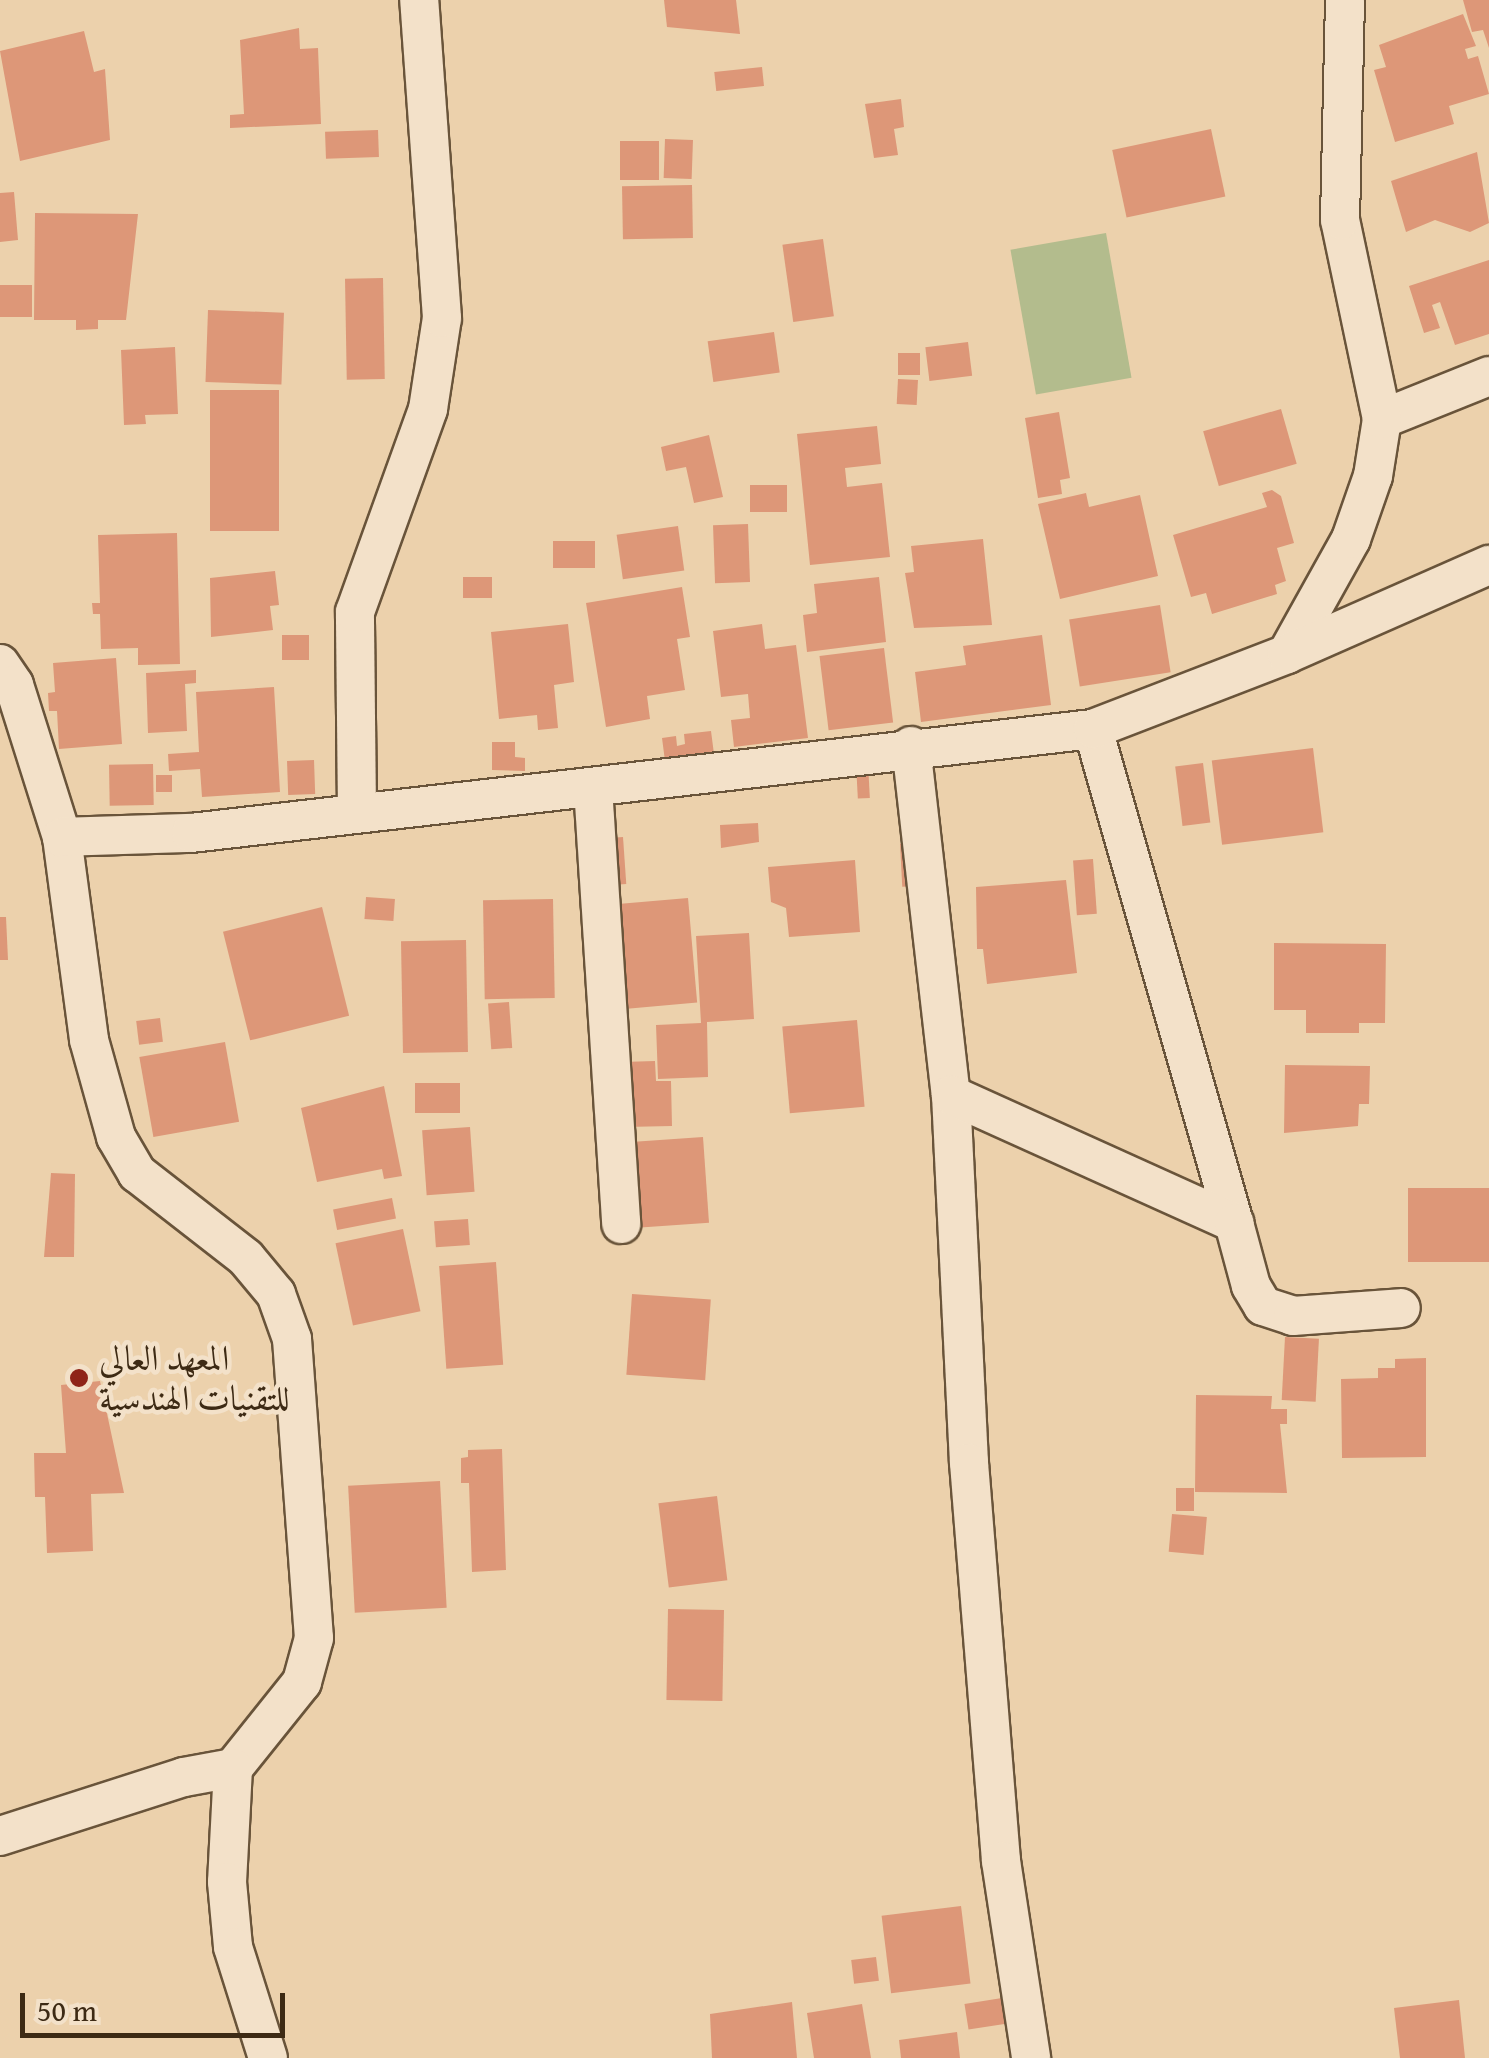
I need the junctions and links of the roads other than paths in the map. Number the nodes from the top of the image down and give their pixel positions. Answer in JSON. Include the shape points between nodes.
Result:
{"nodes":[{"id":1,"x":419,"y":0,"type":"edge"},
{"id":2,"x":1345,"y":0,"type":"edge"},
{"id":3,"x":1489,"y":376,"type":"edge"},
{"id":4,"x":1382,"y":419,"type":"junction"},
{"id":5,"x":1489,"y":565,"type":"edge"},
{"id":6,"x":1287,"y":654,"type":"junction"},
{"id":7,"x":0,"y":664,"type":"edge"},
{"id":8,"x":1093,"y":729,"type":"junction"},
{"id":9,"x":911,"y":746,"type":"junction"},
{"id":10,"x":592,"y":787,"type":"junction"},
{"id":11,"x":357,"y":812,"type":"junction"},
{"id":12,"x":62,"y":837,"type":"junction"},
{"id":13,"x":951,"y":1095,"type":"junction"},
{"id":14,"x":1234,"y":1223,"type":"junction"},
{"id":15,"x":621,"y":1224,"type":"dead end"},
{"id":16,"x":1401,"y":1308,"type":"dead end"},
{"id":17,"x":233,"y":1768,"type":"junction"},
{"id":18,"x":0,"y":1836,"type":"edge"},
{"id":19,"x":268,"y":2058,"type":"edge"},
{"id":20,"x":1030,"y":2058,"type":"edge"}],
"edges":[{"from":1,"to":11,"type":"street","via":[[442,318],[428,409],[355,612]]},
{"from":2,"to":4,"type":"street","via":[[1340,220]]},
{"from":3,"to":4,"type":"street"},
{"from":4,"to":6,"type":"street","via":[[1374,476],[1352,538]]},
{"from":5,"to":6,"type":"street"},
{"from":6,"to":8,"type":"street"},
{"from":7,"to":12,"type":"street","via":[[14,685]]},
{"from":8,"to":9,"type":"street"},
{"from":8,"to":14,"type":"street"},
{"from":9,"to":10,"type":"street"},
{"from":9,"to":13,"type":"street"},
{"from":10,"to":11,"type":"street"},
{"from":10,"to":15,"type":"street"},
{"from":11,"to":12,"type":"street","via":[[191,832]]},
{"from":12,"to":17,"type":"street","via":[[90,1040],[116,1138],[137,1173],[246,1258],[276,1294],[292,1339],[314,1638],[302,1682]]},
{"from":13,"to":14,"type":"street"},
{"from":13,"to":20,"type":"street","via":[[969,1462],[999,1841]]},
{"from":14,"to":16,"type":"street","via":[[1263,1306],[1293,1316]]},
{"from":17,"to":18,"type":"street","via":[[184,1777]]},
{"from":17,"to":19,"type":"street","via":[[227,1882],[233,1947]]}]}
